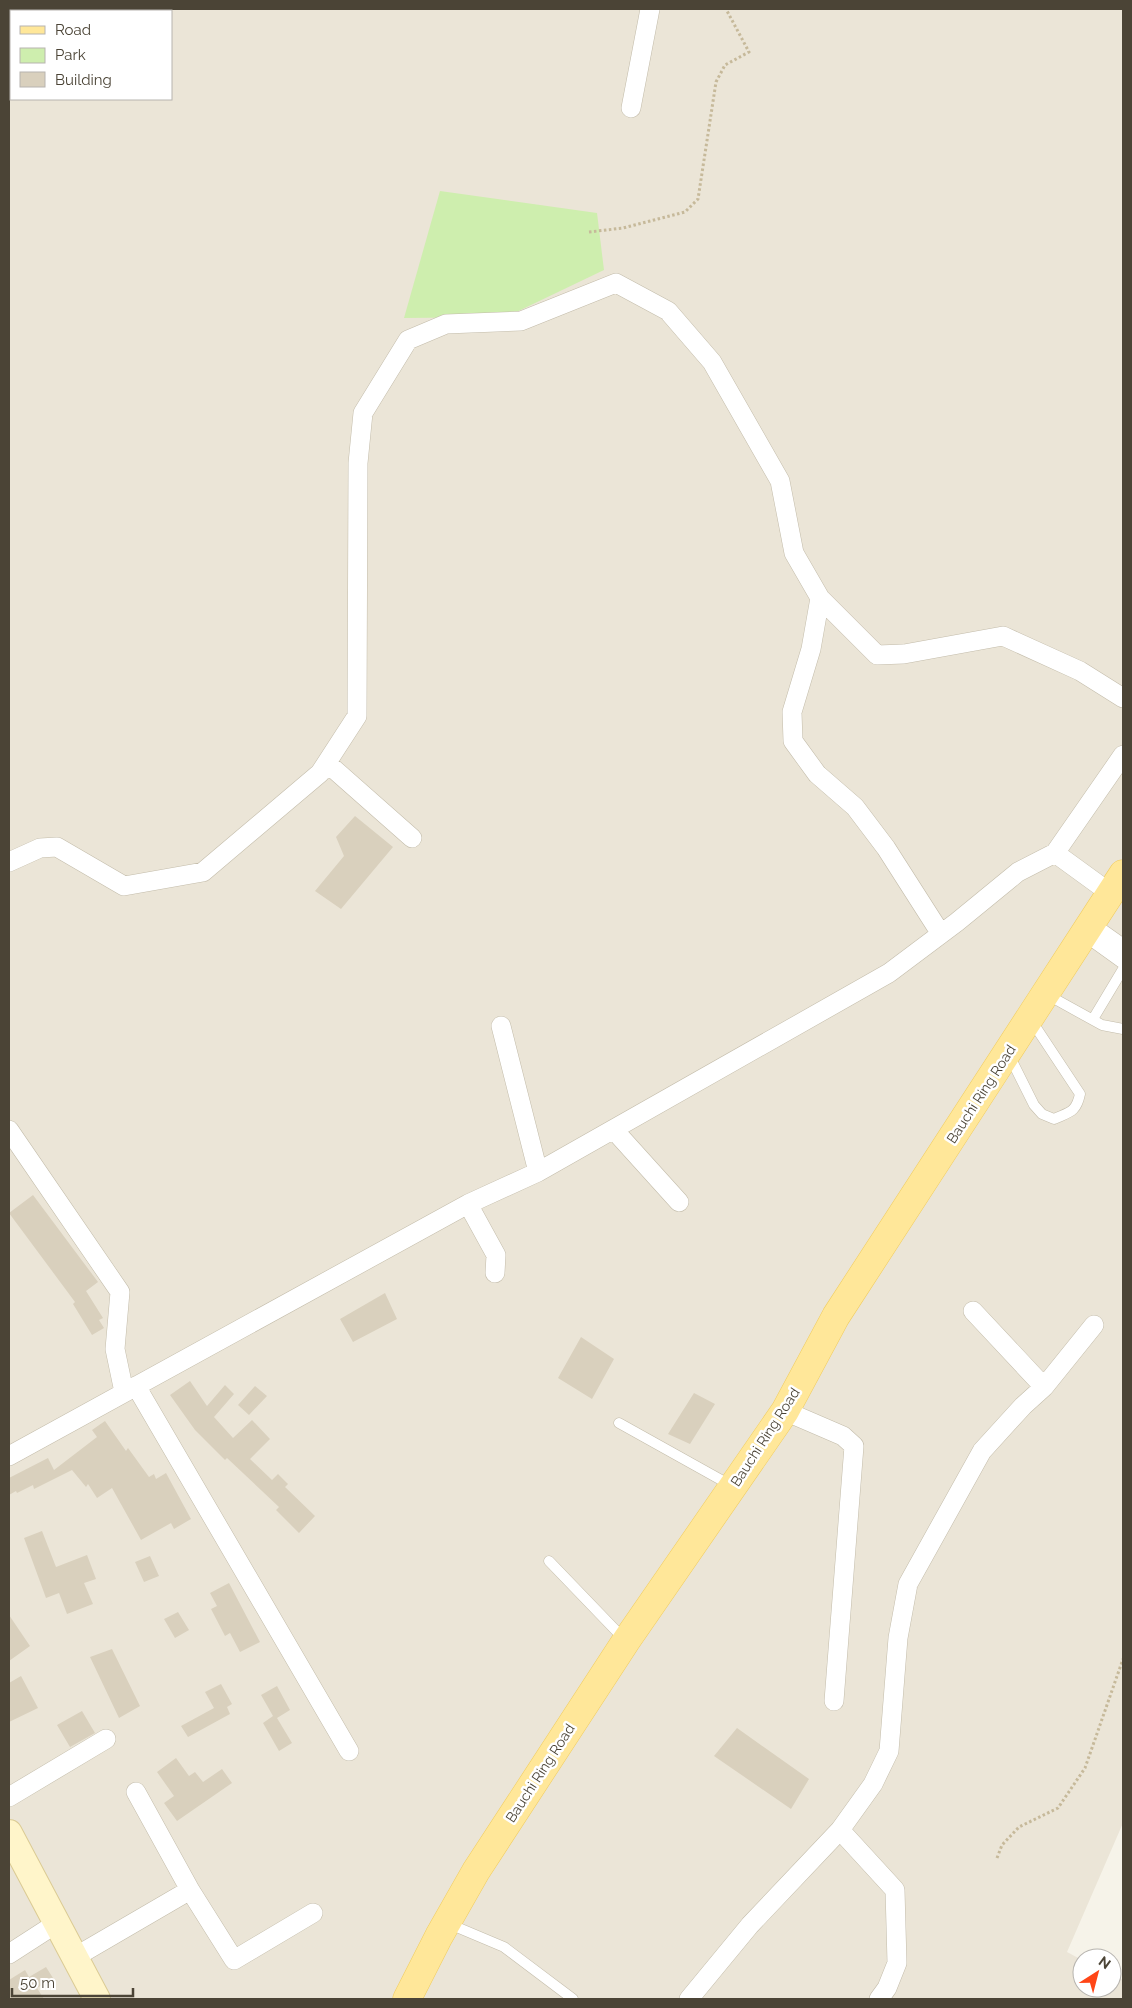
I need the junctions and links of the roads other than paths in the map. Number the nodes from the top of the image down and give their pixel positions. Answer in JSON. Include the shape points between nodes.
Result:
{"nodes":[{"id":1,"x":650,"y":9,"type":"edge"},
{"id":2,"x":631,"y":108,"type":"dead end"},
{"id":3,"x":820,"y":598,"type":"junction"},
{"id":4,"x":1123,"y":698,"type":"edge"},
{"id":5,"x":1123,"y":755,"type":"edge"},
{"id":6,"x":327,"y":763,"type":"junction"},
{"id":7,"x":412,"y":838,"type":"dead end"},
{"id":8,"x":1055,"y":853,"type":"junction"},
{"id":9,"x":9,"y":862,"type":"edge"},
{"id":10,"x":1117,"y":883,"type":"edge"},
{"id":11,"x":1086,"y":930,"type":"junction"},
{"id":12,"x":941,"y":934,"type":"junction"},
{"id":13,"x":1123,"y":949,"type":"edge"},
{"id":14,"x":1123,"y":964,"type":"edge"},
{"id":15,"x":1123,"y":969,"type":"edge"},
{"id":16,"x":1045,"y":994,"type":"junction"},
{"id":17,"x":1030,"y":1019,"type":"junction"},
{"id":18,"x":1093,"y":1020,"type":"junction"},
{"id":19,"x":500,"y":1026,"type":"dead end"},
{"id":20,"x":1123,"y":1029,"type":"edge"},
{"id":21,"x":1008,"y":1052,"type":"junction"},
{"id":22,"x":9,"y":1130,"type":"edge"},
{"id":23,"x":614,"y":1130,"type":"junction"},
{"id":24,"x":538,"y":1172,"type":"junction"},
{"id":25,"x":679,"y":1202,"type":"dead end"},
{"id":26,"x":468,"y":1204,"type":"junction"},
{"id":27,"x":495,"y":1273,"type":"dead end"},
{"id":28,"x":973,"y":1311,"type":"dead end"},
{"id":29,"x":1094,"y":1325,"type":"dead end"},
{"id":30,"x":1044,"y":1387,"type":"junction"},
{"id":31,"x":130,"y":1389,"type":"junction"},
{"id":32,"x":785,"y":1411,"type":"junction"},
{"id":33,"x":619,"y":1423,"type":"dead end"},
{"id":34,"x":12,"y":1447,"type":"edge"},
{"id":35,"x":733,"y":1486,"type":"junction"},
{"id":36,"x":549,"y":1561,"type":"dead end"},
{"id":37,"x":626,"y":1641,"type":"junction"},
{"id":38,"x":834,"y":1701,"type":"dead end"},
{"id":39,"x":106,"y":1739,"type":"dead end"},
{"id":40,"x":349,"y":1751,"type":"dead end"},
{"id":41,"x":136,"y":1792,"type":"dead end"},
{"id":42,"x":9,"y":1798,"type":"edge"},
{"id":43,"x":840,"y":1830,"type":"junction"},
{"id":44,"x":9,"y":1834,"type":"edge"},
{"id":45,"x":190,"y":1890,"type":"junction"},
{"id":46,"x":313,"y":1914,"type":"dead end"},
{"id":47,"x":57,"y":1923,"type":"junction"},
{"id":48,"x":446,"y":1923,"type":"junction"},
{"id":49,"x":9,"y":1954,"type":"edge"},
{"id":50,"x":75,"y":1957,"type":"junction"},
{"id":51,"x":97,"y":1999,"type":"edge"},
{"id":52,"x":407,"y":1999,"type":"edge"},
{"id":53,"x":573,"y":1999,"type":"edge"},
{"id":54,"x":689,"y":1999,"type":"edge"},
{"id":55,"x":879,"y":1999,"type":"edge"}],
"edges":[{"from":1,"to":2,"type":"street"},
{"from":3,"to":4,"type":"street","via":[[877,655],[904,654],[1003,636],[1080,671]]},
{"from":3,"to":6,"type":"street","via":[[794,553],[780,481],[712,362],[668,311],[616,283],[521,322],[446,324],[408,340],[363,413],[358,463],[357,716]]},
{"from":3,"to":12,"type":"street","via":[[811,649],[792,712],[793,741],[817,774],[855,807],[886,848]]},
{"from":5,"to":8,"type":"street"},
{"from":6,"to":7,"type":"street"},
{"from":6,"to":9,"type":"street","via":[[320,773],[203,872],[124,886],[57,847],[40,848]]},
{"from":8,"to":10,"type":"street"},
{"from":8,"to":12,"type":"street","via":[[1018,872]]},
{"from":10,"to":11,"type":"main road","name":"Bauchi Ring Road"},
{"from":11,"to":13,"type":"street"},
{"from":11,"to":14,"type":"lane"},
{"from":11,"to":16,"type":"main road","name":"Bauchi Ring Road"},
{"from":12,"to":23,"type":"street","via":[[889,973]]},
{"from":15,"to":18,"type":"lane"},
{"from":16,"to":17,"type":"main road","name":"Bauchi Ring Road"},
{"from":16,"to":18,"type":"lane"},
{"from":17,"to":21,"type":"main road","name":"Bauchi Ring Road"},
{"from":17,"to":21,"type":"lane","via":[[1080,1094],[1078,1105],[1054,1119],[1042,1114],[1034,1105]]},
{"from":18,"to":20,"type":"lane"},
{"from":19,"to":24,"type":"street"},
{"from":21,"to":32,"type":"main road","name":"Bauchi Ring Road","via":[[836,1316]]},
{"from":22,"to":31,"type":"street","via":[[120,1292],[115,1349]]},
{"from":23,"to":24,"type":"street"},
{"from":23,"to":25,"type":"street"},
{"from":24,"to":26,"type":"street"},
{"from":26,"to":27,"type":"street","via":[[496,1255]]},
{"from":26,"to":31,"type":"street"},
{"from":28,"to":30,"type":"street"},
{"from":29,"to":30,"type":"street"},
{"from":30,"to":43,"type":"street","via":[[982,1451],[908,1584],[898,1638],[889,1751],[873,1784]]},
{"from":31,"to":34,"type":"street"},
{"from":31,"to":40,"type":"street"},
{"from":32,"to":35,"type":"main road","name":"Bauchi Ring Road"},
{"from":32,"to":38,"type":"street","via":[[843,1436],[854,1446]]},
{"from":33,"to":35,"type":"lane"},
{"from":35,"to":37,"type":"main road","name":"Bauchi Ring Road"},
{"from":36,"to":37,"type":"lane"},
{"from":37,"to":48,"type":"main road","name":"Bauchi Ring Road"},
{"from":39,"to":42,"type":"street"},
{"from":41,"to":45,"type":"street"},
{"from":43,"to":54,"type":"street","via":[[750,1925]]},
{"from":43,"to":55,"type":"street","via":[[895,1890],[897,1963]]},
{"from":44,"to":47,"type":"street"},
{"from":45,"to":46,"type":"street","via":[[234,1960]]},
{"from":45,"to":50,"type":"street"},
{"from":47,"to":49,"type":"street"},
{"from":47,"to":50,"type":"street"},
{"from":48,"to":52,"type":"main road","name":"Bauchi Ring Road"},
{"from":48,"to":53,"type":"lane","via":[[504,1946]]},
{"from":50,"to":51,"type":"street"}]}
